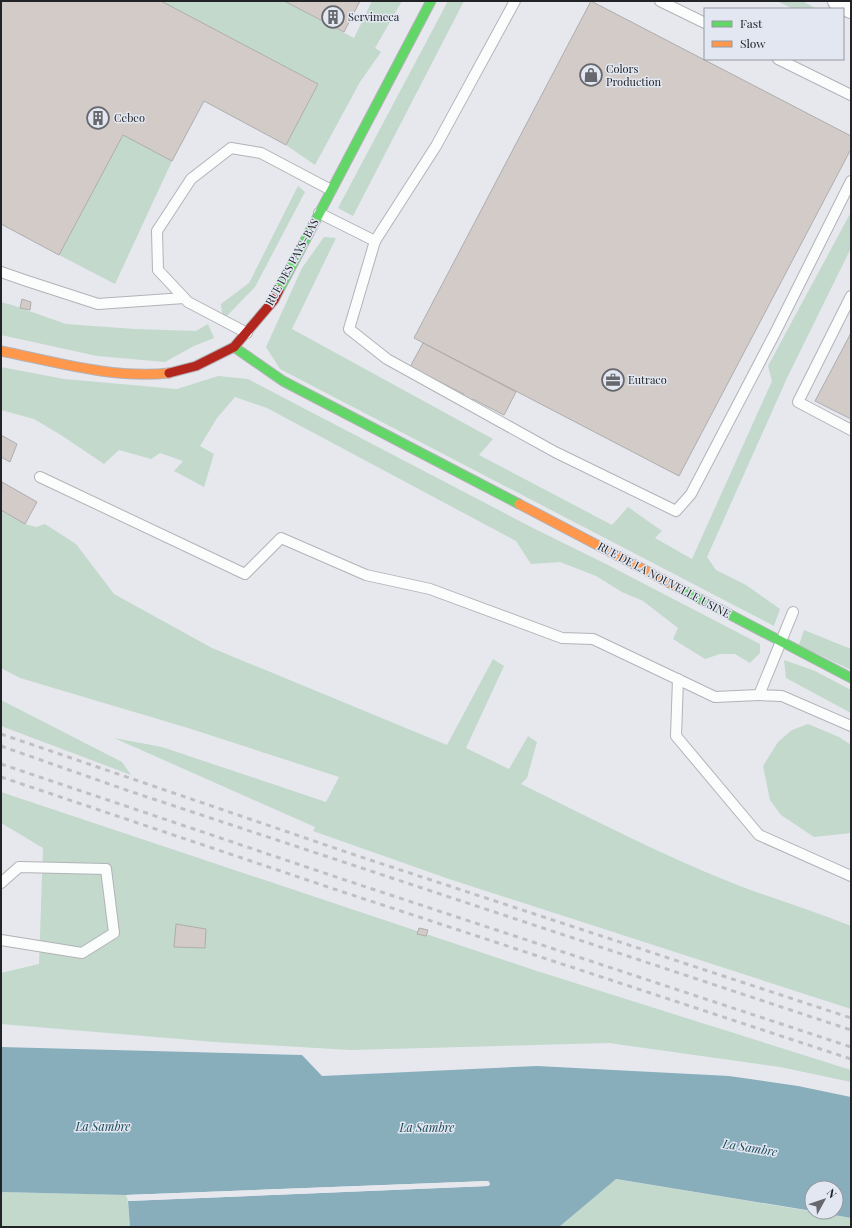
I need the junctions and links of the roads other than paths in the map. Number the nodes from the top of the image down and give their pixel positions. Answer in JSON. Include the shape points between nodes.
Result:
{"nodes":[{"id":1,"x":431,"y":1,"type":"edge"},
{"id":2,"x":515,"y":1,"type":"edge"},
{"id":3,"x":660,"y":1,"type":"edge"},
{"id":4,"x":704,"y":23,"type":"edge"},
{"id":5,"x":780,"y":60,"type":"edge"},
{"id":6,"x":851,"y":95,"type":"edge"},
{"id":7,"x":851,"y":181,"type":"edge"},
{"id":8,"x":331,"y":190,"type":"junction"},
{"id":9,"x":319,"y":213,"type":"junction"},
{"id":10,"x":376,"y":241,"type":"junction"},
{"id":11,"x":1,"y":272,"type":"edge"},
{"id":12,"x":851,"y":296,"type":"edge"},
{"id":13,"x":184,"y":298,"type":"junction"},
{"id":14,"x":247,"y":333,"type":"junction"},
{"id":15,"x":234,"y":347,"type":"junction"},
{"id":16,"x":1,"y":351,"type":"edge"},
{"id":17,"x":851,"y":430,"type":"edge"},
{"id":18,"x":40,"y":477,"type":"dead end"},
{"id":19,"x":793,"y":612,"type":"dead end"},
{"id":20,"x":780,"y":641,"type":"junction"},
{"id":21,"x":851,"y":678,"type":"edge"},
{"id":22,"x":678,"y":679,"type":"junction"},
{"id":23,"x":759,"y":694,"type":"junction"},
{"id":24,"x":851,"y":726,"type":"edge"},
{"id":25,"x":851,"y":876,"type":"edge"},
{"id":26,"x":1,"y":883,"type":"edge"},
{"id":27,"x":1,"y":940,"type":"edge"}],
"edges":[{"from":1,"to":8,"type":"street","name":"RUE DES PAYS-BAS"},
{"from":2,"to":10,"type":"lane","via":[[436,146]]},
{"from":3,"to":4,"type":"lane"},
{"from":5,"to":6,"type":"lane"},
{"from":7,"to":10,"type":"lane","via":[[691,494],[676,511],[555,452],[387,359],[349,329]]},
{"from":8,"to":9,"type":"street","name":"RUE DES PAYS-BAS"},
{"from":8,"to":13,"type":"lane","via":[[261,153],[231,148],[191,179],[157,231],[158,270]]},
{"from":9,"to":10,"type":"lane"},
{"from":9,"to":14,"type":"street","name":"RUE DES PAYS-BAS","via":[[274,300]]},
{"from":11,"to":13,"type":"lane","via":[[98,304]]},
{"from":12,"to":17,"type":"lane","via":[[798,402]]},
{"from":13,"to":14,"type":"lane"},
{"from":14,"to":15,"type":"street","name":"RUE DES PAYS-BAS"},
{"from":15,"to":16,"type":"street","name":"RUE DES PAYS-BAS","via":[[196,366],[169,373],[140,375],[96,370]]},
{"from":15,"to":20,"type":"street","name":"RUE DE LA NOUVELLE USINE","via":[[283,381]]},
{"from":18,"to":22,"type":"lane","via":[[245,574],[281,538],[366,575],[430,589],[562,638],[593,639]]},
{"from":19,"to":20,"type":"lane"},
{"from":20,"to":21,"type":"street","name":"RUE DE LA NOUVELLE USINE"},
{"from":20,"to":23,"type":"lane"},
{"from":22,"to":23,"type":"lane","via":[[715,697]]},
{"from":22,"to":25,"type":"lane","via":[[676,736],[759,835]]},
{"from":23,"to":24,"type":"lane","via":[[782,696]]},
{"from":26,"to":27,"type":"lane","via":[[19,867],[106,870],[114,933],[82,953]]}]}
